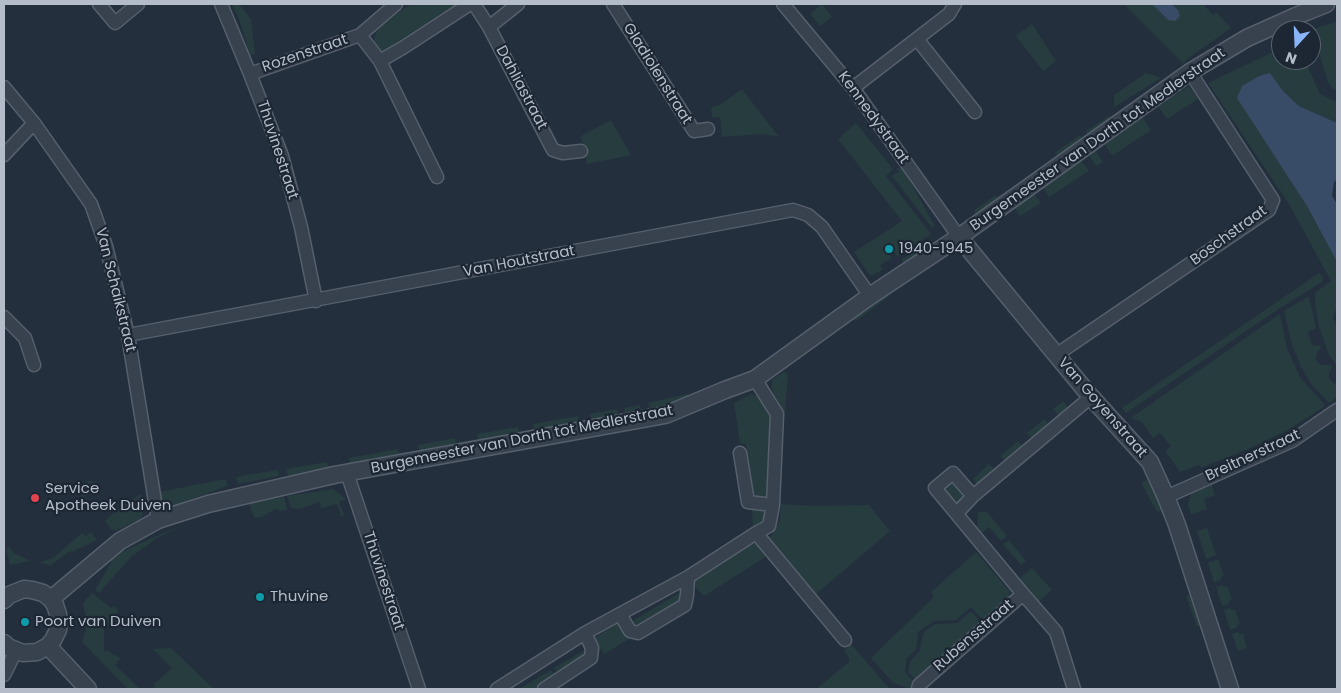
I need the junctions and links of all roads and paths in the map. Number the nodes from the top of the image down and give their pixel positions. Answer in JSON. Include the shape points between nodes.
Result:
{"nodes":[{"id":1,"x":99,"y":4,"type":"edge"},
{"id":2,"x":138,"y":4,"type":"edge"},
{"id":3,"x":221,"y":4,"type":"edge"},
{"id":4,"x":396,"y":4,"type":"edge"},
{"id":5,"x":472,"y":4,"type":"edge"},
{"id":6,"x":518,"y":4,"type":"edge"},
{"id":7,"x":613,"y":4,"type":"edge"},
{"id":8,"x":783,"y":4,"type":"edge"},
{"id":9,"x":955,"y":4,"type":"edge"},
{"id":10,"x":1326,"y":4,"type":"edge"},
{"id":11,"x":489,"y":27,"type":"junction"},
{"id":12,"x":360,"y":35,"type":"junction"},
{"id":13,"x":917,"y":39,"type":"junction"},
{"id":14,"x":380,"y":61,"type":"junction"},
{"id":15,"x":1190,"y":72,"type":"junction"},
{"id":16,"x":250,"y":74,"type":"junction"},
{"id":17,"x":4,"y":87,"type":"edge"},
{"id":18,"x":853,"y":88,"type":"junction"},
{"id":19,"x":975,"y":112,"type":"dead end"},
{"id":20,"x":34,"y":124,"type":"junction"},
{"id":21,"x":708,"y":128,"type":"dead end"},
{"id":22,"x":581,"y":151,"type":"dead end"},
{"id":23,"x":4,"y":155,"type":"edge"},
{"id":24,"x":437,"y":177,"type":"dead end"},
{"id":25,"x":959,"y":237,"type":"junction"},
{"id":26,"x":870,"y":296,"type":"junction"},
{"id":27,"x":316,"y":301,"type":"junction"},
{"id":28,"x":4,"y":316,"type":"edge"},
{"id":29,"x":128,"y":335,"type":"junction"},
{"id":30,"x":1056,"y":355,"type":"junction"},
{"id":31,"x":34,"y":365,"type":"dead end"},
{"id":32,"x":755,"y":380,"type":"junction"},
{"id":33,"x":1091,"y":396,"type":"junction"},
{"id":34,"x":1337,"y":410,"type":"edge"},
{"id":35,"x":740,"y":453,"type":"dead end"},
{"id":36,"x":347,"y":473,"type":"junction"},
{"id":37,"x":973,"y":496,"type":"junction"},
{"id":38,"x":1166,"y":497,"type":"junction"},
{"id":39,"x":773,"y":505,"type":"junction"},
{"id":40,"x":957,"y":513,"type":"junction"},
{"id":41,"x":158,"y":520,"type":"junction"},
{"id":42,"x":756,"y":533,"type":"junction"},
{"id":43,"x":688,"y":577,"type":"junction"},
{"id":44,"x":1023,"y":594,"type":"junction"},
{"id":45,"x":51,"y":599,"type":"junction"},
{"id":46,"x":4,"y":600,"type":"edge"},
{"id":47,"x":620,"y":614,"type":"junction"},
{"id":48,"x":585,"y":634,"type":"junction"},
{"id":49,"x":845,"y":640,"type":"dead end"},
{"id":50,"x":48,"y":646,"type":"junction"},
{"id":51,"x":10,"y":647,"type":"edge"},
{"id":52,"x":4,"y":675,"type":"edge"},
{"id":53,"x":88,"y":689,"type":"edge"},
{"id":54,"x":419,"y":689,"type":"edge"},
{"id":55,"x":497,"y":689,"type":"edge"},
{"id":56,"x":544,"y":689,"type":"edge"},
{"id":57,"x":918,"y":689,"type":"edge"},
{"id":58,"x":1074,"y":689,"type":"edge"},
{"id":59,"x":1230,"y":689,"type":"edge"}],
"edges":[{"from":1,"to":2,"type":"street","via":[[114,23]]},
{"from":3,"to":16,"type":"street","name":"Thuvinestraat"},
{"from":4,"to":12,"type":"street","name":"Rozenstraat"},
{"from":5,"to":11,"type":"street","name":"Dahliastraat"},
{"from":5,"to":14,"type":"street"},
{"from":6,"to":11,"type":"street"},
{"from":7,"to":21,"type":"street","name":"Gladiolenstraat","via":[[694,131]]},
{"from":8,"to":18,"type":"street","name":"Kennedystraat"},
{"from":9,"to":13,"type":"street","via":[[949,14]]},
{"from":10,"to":15,"type":"street","name":"Burgemeester van Dorth tot Medlerstraat","via":[[1247,38]]},
{"from":11,"to":22,"type":"street","name":"Dahliastraat","via":[[553,150],[563,153]]},
{"from":12,"to":14,"type":"street","name":"Rozenstraat"},
{"from":12,"to":16,"type":"street","name":"Rozenstraat"},
{"from":13,"to":18,"type":"street"},
{"from":13,"to":19,"type":"street"},
{"from":14,"to":24,"type":"street","name":"Rozenstraat"},
{"from":15,"to":25,"type":"street","name":"Burgemeester van Dorth tot Medlerstraat"},
{"from":15,"to":30,"type":"street","name":"Boschstraat","via":[[1273,200],[1269,210]]},
{"from":16,"to":27,"type":"street","name":"Thuvinestraat","via":[[282,156]]},
{"from":17,"to":20,"type":"street","name":"Van Schaikstraat"},
{"from":18,"to":25,"type":"street","name":"Kennedystraat"},
{"from":20,"to":23,"type":"street"},
{"from":20,"to":29,"type":"street","name":"Van Schaikstraat","via":[[91,204],[106,246]]},
{"from":25,"to":26,"type":"street","name":"Burgemeester van Dorth tot Medlerstraat"},
{"from":25,"to":30,"type":"street","name":"Van Goyenstraat"},
{"from":26,"to":27,"type":"street","name":"Van Houtstraat","via":[[822,227],[808,215],[793,210]]},
{"from":26,"to":32,"type":"street","name":"Burgemeester van Dorth tot Medlerstraat"},
{"from":27,"to":29,"type":"street","name":"Van Houtstraat"},
{"from":28,"to":31,"type":"street","via":[[25,338]]},
{"from":29,"to":41,"type":"street","name":"Van Schaikstraat"},
{"from":30,"to":33,"type":"street","name":"Van Goyenstraat"},
{"from":32,"to":36,"type":"street","name":"Burgemeester van Dorth tot Medlerstraat","via":[[665,415]]},
{"from":32,"to":39,"type":"street","via":[[777,414]]},
{"from":33,"to":37,"type":"street"},
{"from":33,"to":38,"type":"street","name":"Van Goyenstraat","via":[[1150,462]]},
{"from":34,"to":38,"type":"street","name":"Breitnerstraat","via":[[1292,441]]},
{"from":35,"to":39,"type":"street","via":[[748,502]]},
{"from":36,"to":41,"type":"street","name":"Burgemeester van Dorth tot Medlerstraat","via":[[208,504]]},
{"from":36,"to":54,"type":"street","name":"Thuvinestraat"},
{"from":37,"to":40,"type":"street"},
{"from":37,"to":40,"type":"street","name":"Rubensstraat","via":[[953,473],[934,488]]},
{"from":38,"to":59,"type":"street","name":"Van Goyenstraat"},
{"from":39,"to":42,"type":"street","via":[[769,526]]},
{"from":40,"to":44,"type":"street","name":"Rubensstraat"},
{"from":41,"to":45,"type":"street","name":"Burgemeester van Dorth tot Medlerstraat","via":[[120,541]]},
{"from":42,"to":43,"type":"street"},
{"from":42,"to":49,"type":"street"},
{"from":43,"to":47,"type":"street"},
{"from":43,"to":47,"type":"street","via":[[685,605],[638,633],[630,631]]},
{"from":44,"to":57,"type":"street","name":"Rubensstraat"},
{"from":44,"to":58,"type":"street","via":[[1056,632]]},
{"from":45,"to":46,"type":"street","via":[[43,593],[24,589]]},
{"from":45,"to":50,"type":"street","via":[[59,621],[57,634]]},
{"from":47,"to":48,"type":"street"},
{"from":48,"to":55,"type":"street"},
{"from":48,"to":56,"type":"street","via":[[592,648],[591,658]]},
{"from":50,"to":51,"type":"street","via":[[31,653]]},
{"from":50,"to":53,"type":"street"},
{"from":51,"to":52,"type":"street"}]}
